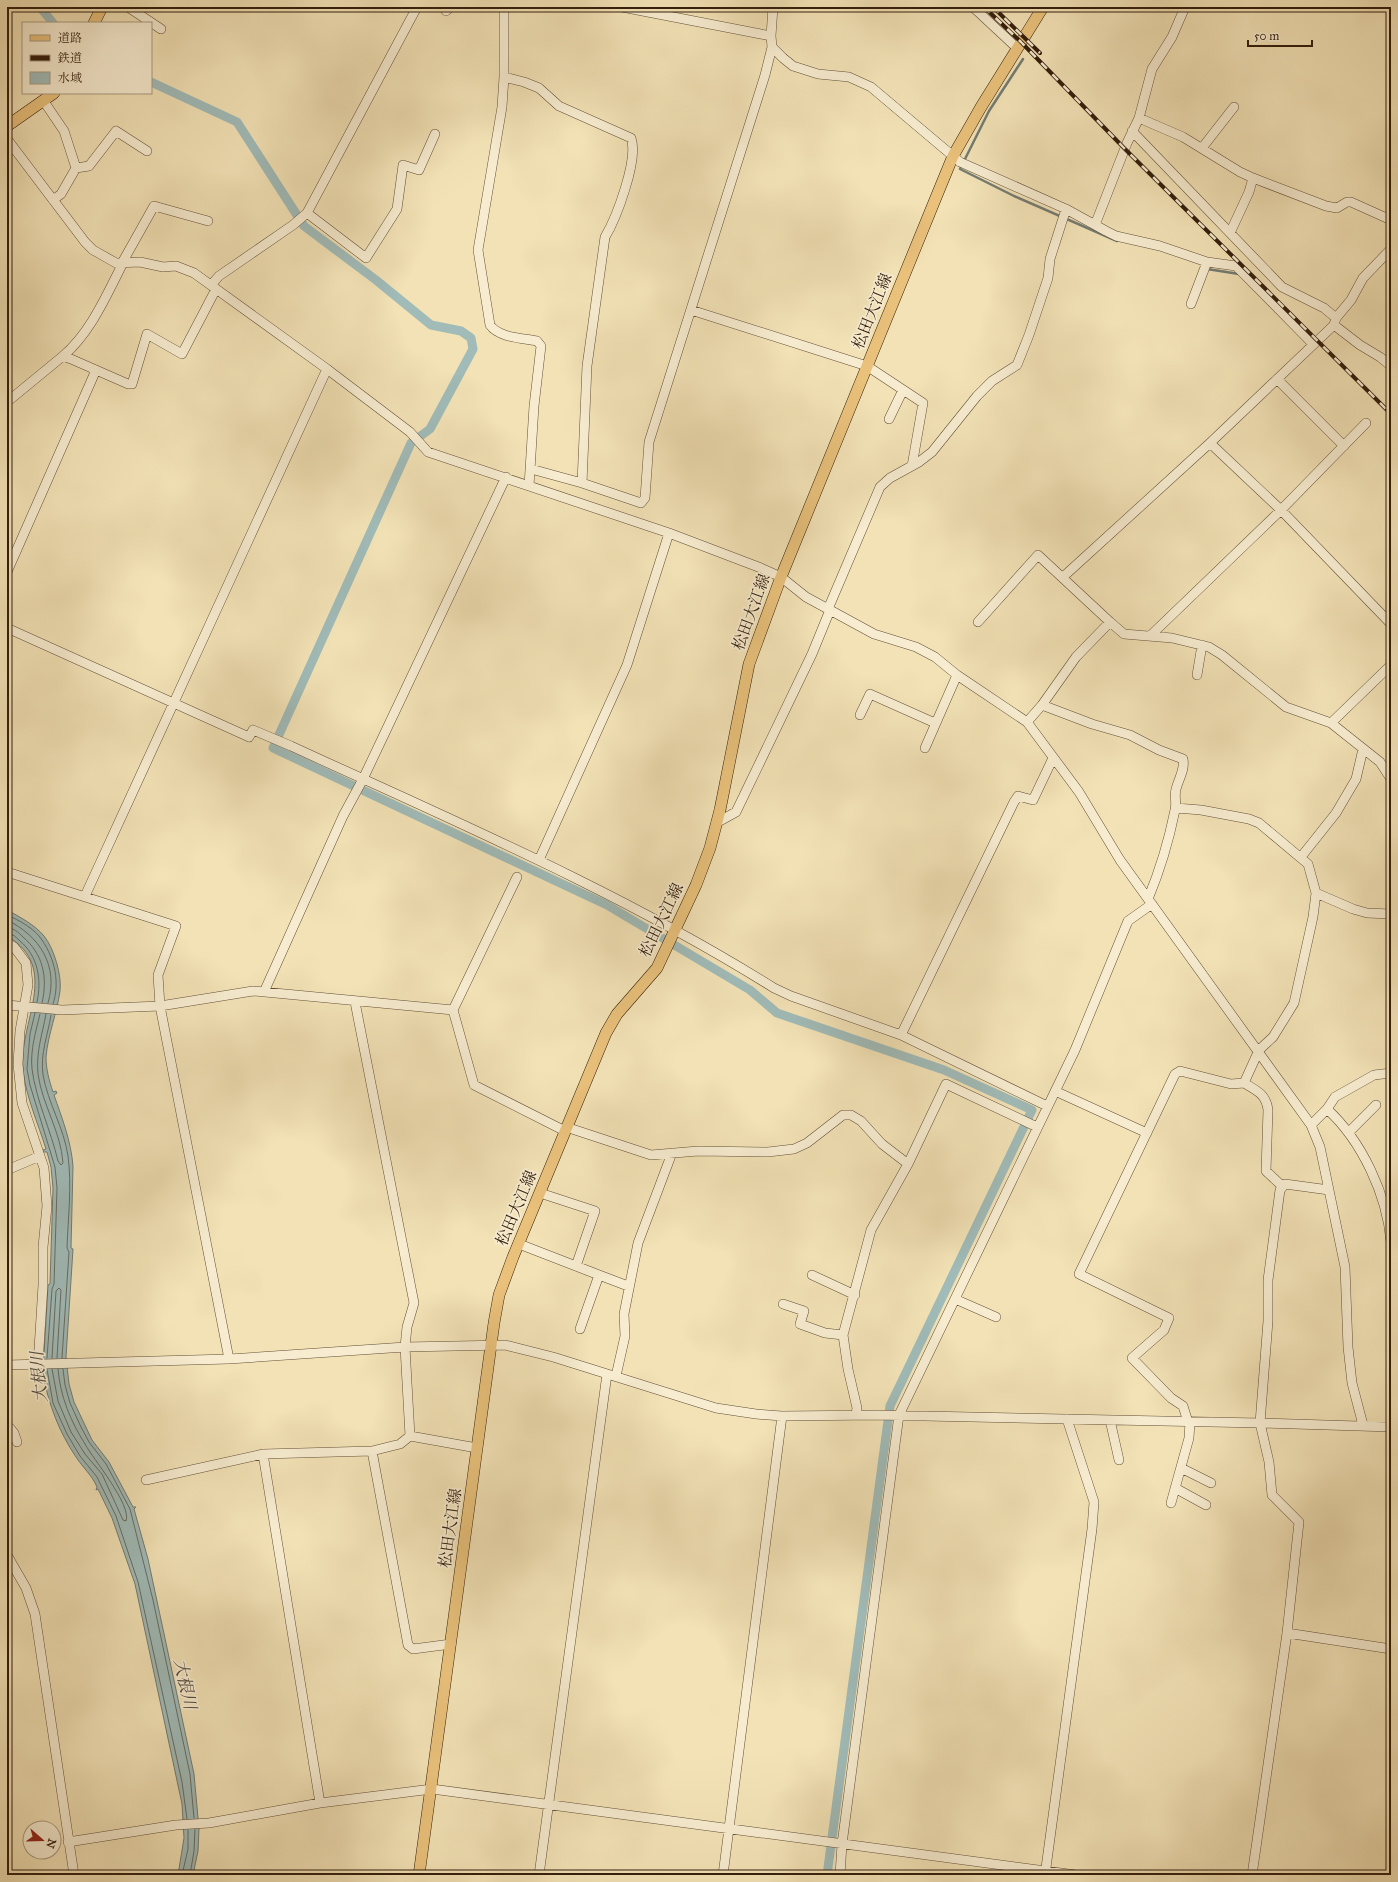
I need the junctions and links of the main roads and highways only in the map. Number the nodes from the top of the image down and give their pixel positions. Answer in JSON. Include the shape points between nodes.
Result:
{"nodes":[{"id":1,"x":102,"y":7,"type":"edge"},
{"id":2,"x":1043,"y":7,"type":"edge"},
{"id":3,"x":94,"y":22,"type":"edge"},
{"id":4,"x":52,"y":94,"type":"edge"},
{"id":5,"x":7,"y":126,"type":"edge"},
{"id":6,"x":419,"y":1875,"type":"edge"}],
"edges":[{"from":1,"to":3,"type":"main road"},
{"from":2,"to":6,"type":"main road","name":"松田大江線","via":[[953,156],[781,577],[749,664],[716,823],[696,885],[656,968],[617,1014],[606,1033],[499,1295]]},
{"from":4,"to":5,"type":"main road"}]}
